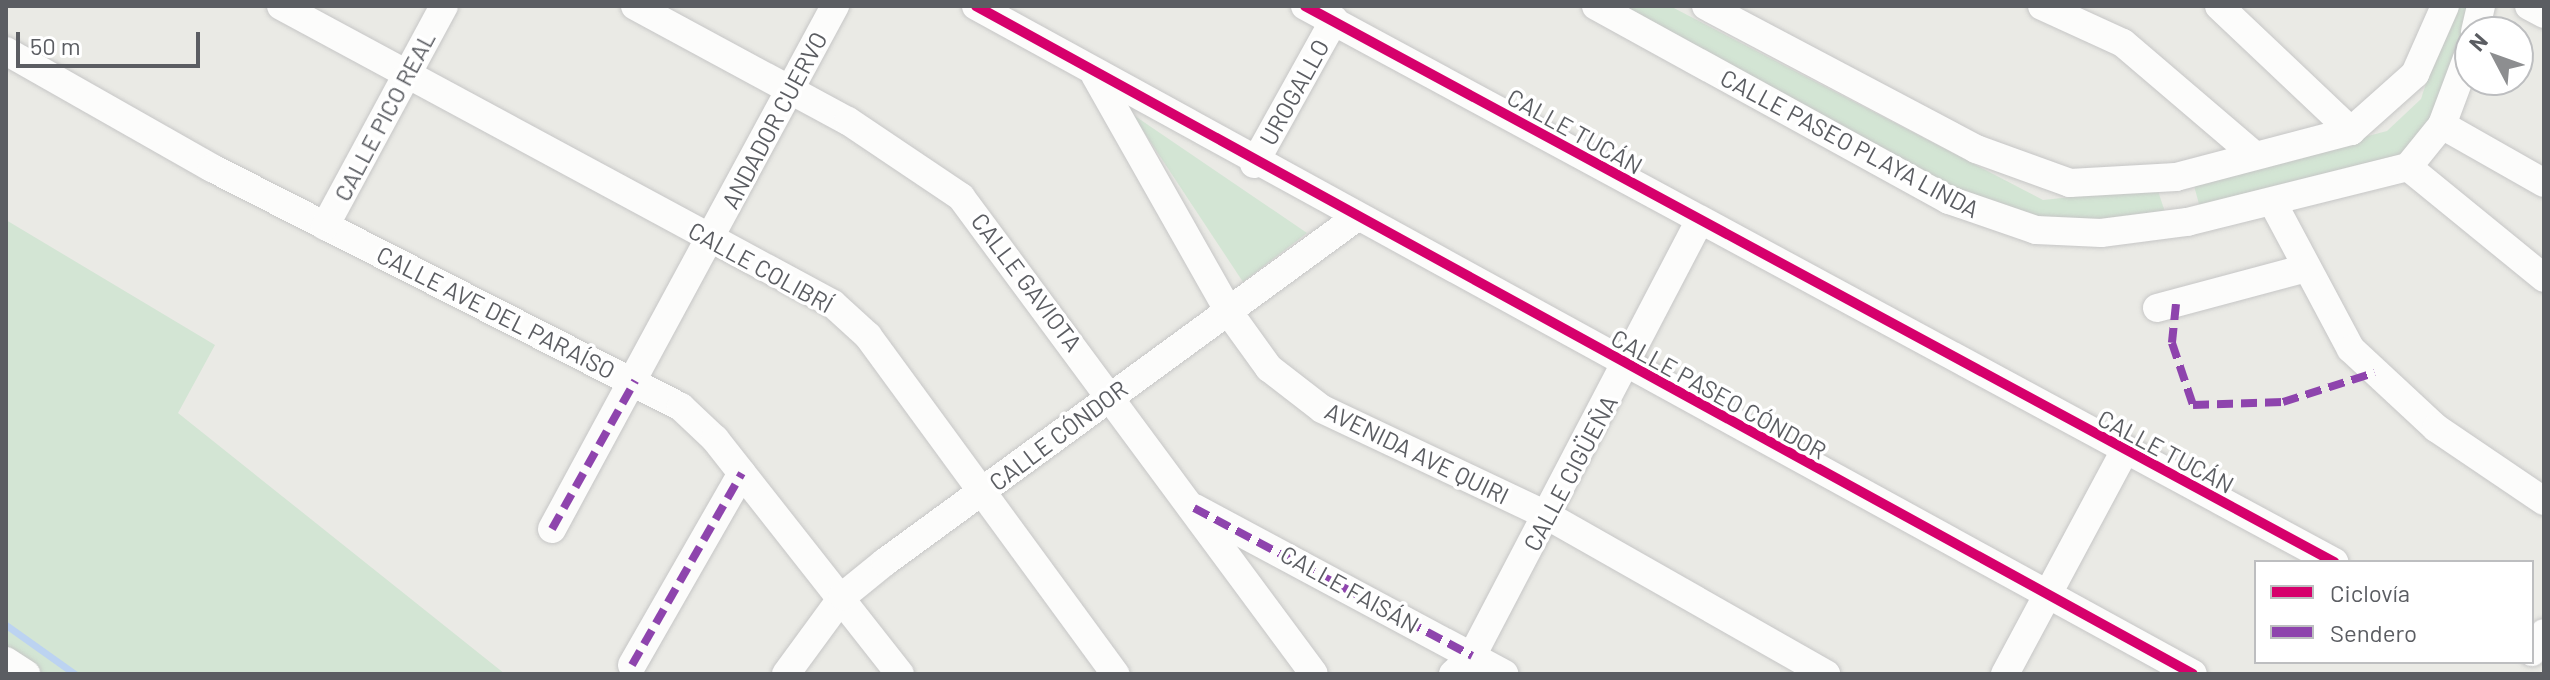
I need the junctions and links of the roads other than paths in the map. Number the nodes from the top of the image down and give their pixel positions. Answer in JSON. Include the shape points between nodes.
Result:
{"nodes":[{"id":1,"x":281,"y":6,"type":"edge"},
{"id":2,"x":444,"y":6,"type":"edge"},
{"id":3,"x":635,"y":6,"type":"edge"},
{"id":4,"x":835,"y":6,"type":"edge"},
{"id":5,"x":976,"y":6,"type":"edge"},
{"id":6,"x":1305,"y":6,"type":"edge"},
{"id":7,"x":1596,"y":6,"type":"edge"},
{"id":8,"x":1706,"y":6,"type":"edge"},
{"id":9,"x":2042,"y":6,"type":"edge"},
{"id":10,"x":2219,"y":6,"type":"edge"},
{"id":11,"x":2529,"y":6,"type":"edge"},
{"id":12,"x":2442,"y":8,"type":"edge"},
{"id":13,"x":2544,"y":14,"type":"edge"},
{"id":14,"x":1334,"y":20,"type":"junction"},
{"id":15,"x":6,"y":51,"type":"edge"},
{"id":16,"x":407,"y":74,"type":"junction"},
{"id":17,"x":1095,"y":75,"type":"junction"},
{"id":18,"x":787,"y":92,"type":"junction"},
{"id":19,"x":2454,"y":93,"type":"edge"},
{"id":20,"x":2442,"y":125,"type":"junction"},
{"id":21,"x":2351,"y":131,"type":"junction"},
{"id":22,"x":2254,"y":155,"type":"junction"},
{"id":23,"x":1254,"y":164,"type":"junction"},
{"id":24,"x":2408,"y":167,"type":"junction"},
{"id":25,"x":2176,"y":177,"type":"junction"},
{"id":26,"x":2544,"y":183,"type":"edge"},
{"id":27,"x":2274,"y":205,"type":"junction"},
{"id":28,"x":1353,"y":220,"type":"junction"},
{"id":29,"x":2187,"y":222,"type":"junction"},
{"id":30,"x":1698,"y":223,"type":"junction"},
{"id":31,"x":325,"y":226,"type":"junction"},
{"id":32,"x":713,"y":239,"type":"junction"},
{"id":33,"x":2303,"y":269,"type":"junction"},
{"id":34,"x":2544,"y":278,"type":"edge"},
{"id":35,"x":2157,"y":308,"type":"dead end"},
{"id":36,"x":1230,"y":314,"type":"junction"},
{"id":37,"x":1627,"y":366,"type":"junction"},
{"id":38,"x":635,"y":381,"type":"junction"},
{"id":39,"x":1112,"y":394,"type":"junction"},
{"id":40,"x":2124,"y":452,"type":"junction"},
{"id":41,"x":742,"y":473,"type":"junction"},
{"id":42,"x":981,"y":494,"type":"junction"},
{"id":43,"x":2544,"y":501,"type":"edge"},
{"id":44,"x":1194,"y":508,"type":"junction"},
{"id":45,"x":1548,"y":516,"type":"junction"},
{"id":46,"x":552,"y":529,"type":"dead end"},
{"id":47,"x":2330,"y":560,"type":"edge"},
{"id":48,"x":843,"y":596,"type":"junction"},
{"id":49,"x":2044,"y":596,"type":"junction"},
{"id":50,"x":6,"y":661,"type":"edge"},
{"id":51,"x":632,"y":665,"type":"dead end"},
{"id":52,"x":1463,"y":665,"type":"edge"},
{"id":53,"x":26,"y":674,"type":"edge"},
{"id":54,"x":786,"y":674,"type":"edge"},
{"id":55,"x":900,"y":674,"type":"edge"},
{"id":56,"x":1115,"y":674,"type":"edge"},
{"id":57,"x":1314,"y":674,"type":"edge"},
{"id":58,"x":1504,"y":674,"type":"edge"},
{"id":59,"x":1826,"y":674,"type":"edge"},
{"id":60,"x":2005,"y":674,"type":"edge"},
{"id":61,"x":2193,"y":674,"type":"edge"}],
"edges":[{"from":1,"to":16,"type":"street","name":"CALLE COLIBRÍ"},
{"from":2,"to":16,"type":"street","name":"CALLE PICO REAL"},
{"from":3,"to":18,"type":"street","name":"CALLE GAVIOTA"},
{"from":4,"to":18,"type":"street","name":"ANDADOR CUERVO"},
{"from":5,"to":17,"type":"street","name":"CALLE PASEO CÓNDOR"},
{"from":6,"to":14,"type":"street","name":"CALLE TUCÁN"},
{"from":7,"to":29,"type":"street","name":"CALLE PASEO PLAYA LINDA","via":[[1991,218],[2036,230],[2101,233]]},
{"from":8,"to":25,"type":"street","via":[[2014,167],[2070,183]]},
{"from":9,"to":22,"type":"street","via":[[2123,43]]},
{"from":10,"to":21,"type":"street"},
{"from":11,"to":13,"type":"street"},
{"from":12,"to":21,"type":"street","via":[[2415,74]]},
{"from":14,"to":23,"type":"street","name":"UROGALLO"},
{"from":14,"to":30,"type":"street","name":"CALLE TUCÁN"},
{"from":15,"to":31,"type":"street","name":"CALLE AVE DEL PARAÍSO"},
{"from":16,"to":31,"type":"street","name":"CALLE PICO REAL"},
{"from":16,"to":32,"type":"street","name":"CALLE COLIBRÍ"},
{"from":17,"to":23,"type":"street","name":"CALLE PASEO CÓNDOR"},
{"from":17,"to":36,"type":"street","name":"AVENIDA AVE QUIRI"},
{"from":18,"to":32,"type":"street","name":"ANDADOR CUERVO"},
{"from":18,"to":39,"type":"street","name":"CALLE GAVIOTA","via":[[848,121],[961,197]]},
{"from":19,"to":20,"type":"street"},
{"from":20,"to":24,"type":"street"},
{"from":20,"to":26,"type":"street"},
{"from":21,"to":22,"type":"street"},
{"from":22,"to":25,"type":"street"},
{"from":23,"to":28,"type":"street","name":"CALLE PASEO CÓNDOR"},
{"from":24,"to":27,"type":"street","name":"CALLE PASEO PLAYA LINDA"},
{"from":24,"to":34,"type":"street"},
{"from":25,"to":29,"type":"street"},
{"from":27,"to":29,"type":"street","name":"CALLE PASEO PLAYA LINDA"},
{"from":27,"to":33,"type":"street"},
{"from":28,"to":36,"type":"street","name":"CALLE CÓNDOR"},
{"from":28,"to":37,"type":"street","name":"CALLE PASEO CÓNDOR"},
{"from":30,"to":37,"type":"street","name":"CALLE CIGÜEÑA"},
{"from":30,"to":40,"type":"street","name":"CALLE TUCÁN"},
{"from":31,"to":38,"type":"street","name":"CALLE AVE DEL PARAÍSO"},
{"from":32,"to":38,"type":"street","name":"ANDADOR CUERVO"},
{"from":32,"to":42,"type":"street","name":"CALLE COLIBRÍ","via":[[791,278],[868,336]]},
{"from":33,"to":35,"type":"street"},
{"from":33,"to":43,"type":"street","via":[[2374,373],[2436,428]]},
{"from":36,"to":39,"type":"street","name":"CALLE CÓNDOR"},
{"from":36,"to":45,"type":"street","name":"AVENIDA AVE QUIRI","via":[[1269,368],[1322,409]]},
{"from":37,"to":45,"type":"street","name":"CALLE CIGÜEÑA"},
{"from":37,"to":49,"type":"street","name":"CALLE PASEO CÓNDOR"},
{"from":38,"to":41,"type":"street","name":"CALLE AVE DEL PARAÍSO","via":[[681,407]]},
{"from":38,"to":46,"type":"street","name":"ANDADOR CUERVO"},
{"from":39,"to":42,"type":"street","name":"CALLE CÓNDOR"},
{"from":39,"to":44,"type":"street","name":"CALLE GAVIOTA"},
{"from":40,"to":47,"type":"street","name":"CALLE TUCÁN"},
{"from":40,"to":49,"type":"street"},
{"from":41,"to":48,"type":"street","name":"CALLE AVE DEL PARAÍSO"},
{"from":41,"to":51,"type":"street"},
{"from":42,"to":48,"type":"street","name":"CALLE CÓNDOR"},
{"from":42,"to":56,"type":"street","name":"CALLE COLIBRÍ"},
{"from":44,"to":52,"type":"street","name":"CALLE FAISÁN"},
{"from":44,"to":57,"type":"street","name":"CALLE GAVIOTA"},
{"from":45,"to":52,"type":"street","name":"CALLE CIGÜEÑA"},
{"from":45,"to":59,"type":"street","name":"AVENIDA AVE QUIRI"},
{"from":48,"to":54,"type":"street","name":"CALLE CÓNDOR"},
{"from":48,"to":55,"type":"street","name":"CALLE AVE DEL PARAÍSO"},
{"from":49,"to":60,"type":"street"},
{"from":49,"to":61,"type":"street","name":"CALLE PASEO CÓNDOR"},
{"from":50,"to":53,"type":"street"},
{"from":52,"to":58,"type":"street","name":"CALLE FAISÁN"}]}
